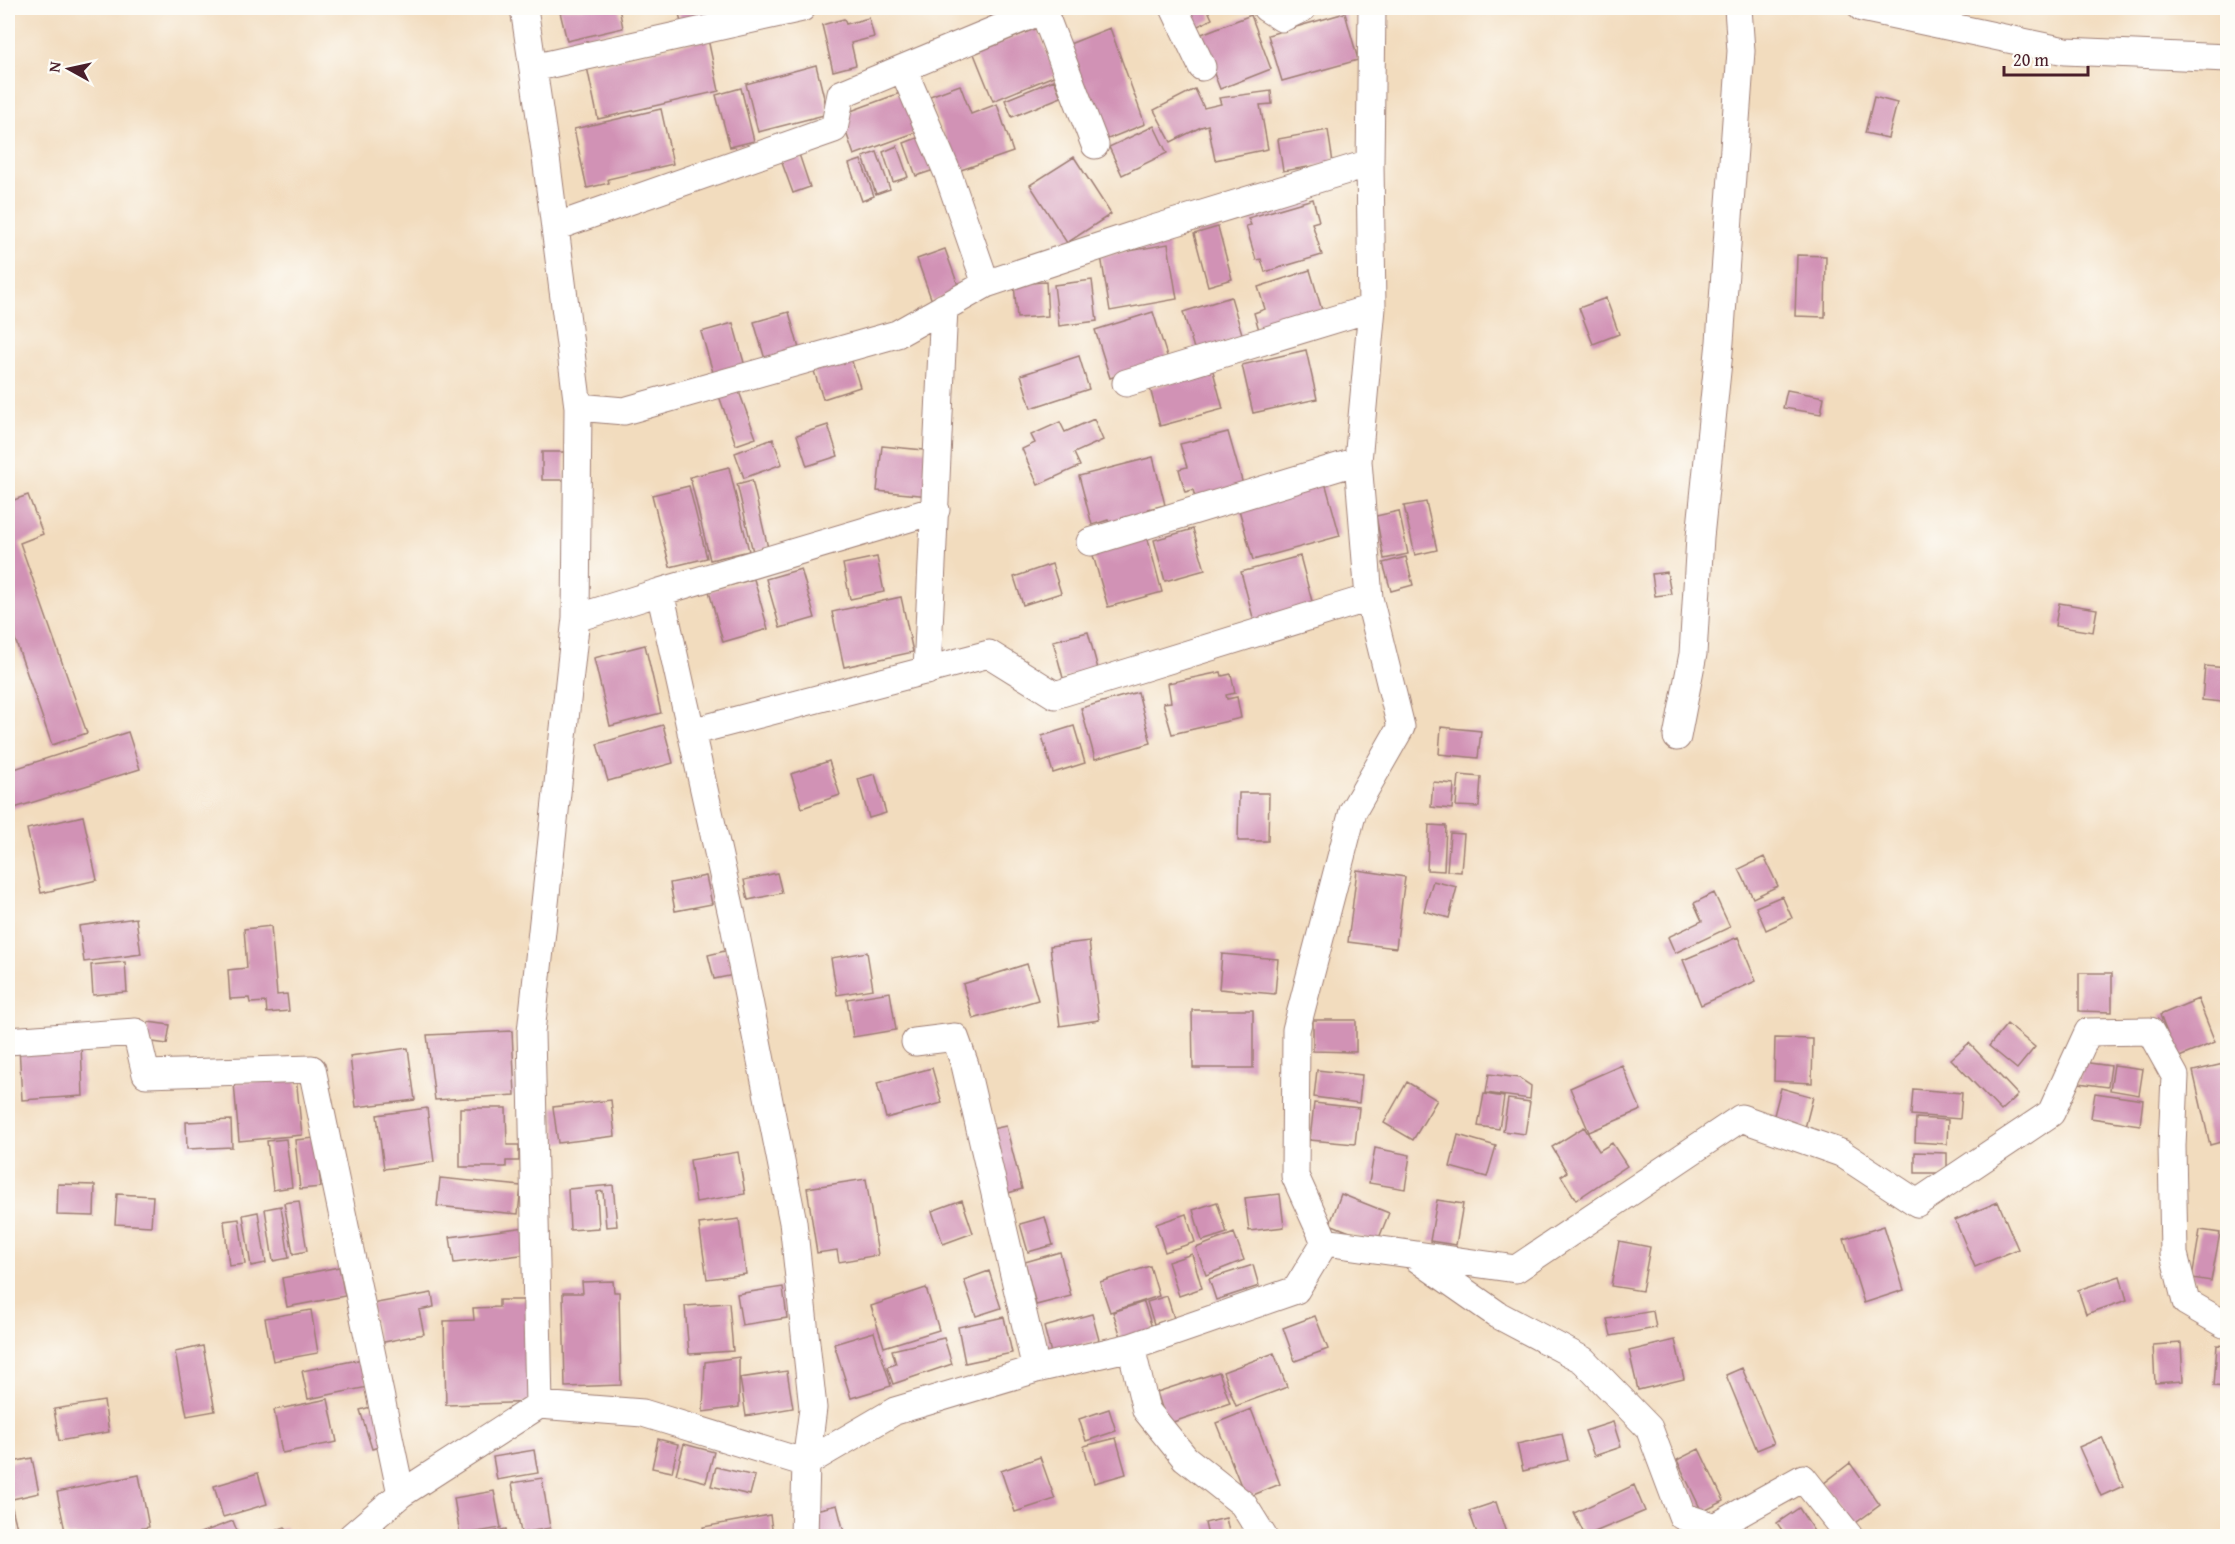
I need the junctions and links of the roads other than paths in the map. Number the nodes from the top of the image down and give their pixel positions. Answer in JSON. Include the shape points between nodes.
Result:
{"nodes":[{"id":1,"x":524,"y":8,"type":"edge"},
{"id":2,"x":802,"y":8,"type":"edge"},
{"id":3,"x":1174,"y":8,"type":"edge"},
{"id":4,"x":1266,"y":8,"type":"edge"},
{"id":5,"x":1302,"y":8,"type":"edge"},
{"id":6,"x":1372,"y":8,"type":"edge"},
{"id":7,"x":1738,"y":8,"type":"edge"},
{"id":8,"x":1862,"y":8,"type":"edge"},
{"id":9,"x":1045,"y":9,"type":"edge"},
{"id":10,"x":2228,"y":58,"type":"edge"},
{"id":11,"x":1202,"y":67,"type":"dead end"},
{"id":12,"x":533,"y":68,"type":"junction"},
{"id":13,"x":903,"y":69,"type":"junction"},
{"id":14,"x":1095,"y":145,"type":"dead end"},
{"id":15,"x":1370,"y":163,"type":"junction"},
{"id":16,"x":555,"y":227,"type":"junction"},
{"id":17,"x":986,"y":284,"type":"junction"},
{"id":18,"x":944,"y":307,"type":"junction"},
{"id":19,"x":1372,"y":308,"type":"junction"},
{"id":20,"x":1126,"y":383,"type":"dead end"},
{"id":21,"x":578,"y":407,"type":"junction"},
{"id":22,"x":1358,"y":461,"type":"junction"},
{"id":23,"x":936,"y":510,"type":"junction"},
{"id":24,"x":1089,"y":542,"type":"dead end"},
{"id":25,"x":660,"y":592,"type":"junction"},
{"id":26,"x":1369,"y":598,"type":"junction"},
{"id":27,"x":576,"y":618,"type":"junction"},
{"id":28,"x":927,"y":670,"type":"junction"},
{"id":29,"x":691,"y":732,"type":"junction"},
{"id":30,"x":1677,"y":737,"type":"dead end"},
{"id":31,"x":8,"y":1041,"type":"edge"},
{"id":32,"x":915,"y":1042,"type":"dead end"},
{"id":33,"x":1325,"y":1242,"type":"junction"},
{"id":34,"x":1412,"y":1254,"type":"junction"},
{"id":35,"x":2228,"y":1323,"type":"edge"},
{"id":36,"x":1131,"y":1347,"type":"junction"},
{"id":37,"x":1036,"y":1369,"type":"junction"},
{"id":38,"x":539,"y":1405,"type":"junction"},
{"id":39,"x":806,"y":1463,"type":"junction"},
{"id":40,"x":401,"y":1494,"type":"junction"},
{"id":41,"x":1688,"y":1526,"type":"edge"},
{"id":42,"x":352,"y":1536,"type":"edge"},
{"id":43,"x":804,"y":1536,"type":"edge"},
{"id":44,"x":1263,"y":1536,"type":"edge"},
{"id":45,"x":1849,"y":1536,"type":"edge"}],
"edges":[{"from":1,"to":12,"type":"street"},
{"from":2,"to":12,"type":"street"},
{"from":3,"to":11,"type":"street"},
{"from":4,"to":5,"type":"street","via":[[1282,18]]},
{"from":6,"to":15,"type":"street"},
{"from":7,"to":30,"type":"street","via":[[1742,51],[1720,342],[1700,537],[1693,654]]},
{"from":8,"to":10,"type":"street","via":[[2065,51]]},
{"from":9,"to":13,"type":"street"},
{"from":9,"to":14,"type":"street"},
{"from":12,"to":16,"type":"street"},
{"from":13,"to":16,"type":"street","via":[[841,94],[834,129]]},
{"from":13,"to":17,"type":"street","via":[[948,174]]},
{"from":15,"to":17,"type":"street"},
{"from":15,"to":19,"type":"street"},
{"from":16,"to":21,"type":"street"},
{"from":17,"to":18,"type":"street"},
{"from":18,"to":21,"type":"street","via":[[897,334],[624,411]]},
{"from":18,"to":23,"type":"street"},
{"from":19,"to":20,"type":"street"},
{"from":19,"to":22,"type":"street"},
{"from":21,"to":27,"type":"street"},
{"from":22,"to":24,"type":"street"},
{"from":22,"to":26,"type":"street"},
{"from":23,"to":25,"type":"street"},
{"from":23,"to":28,"type":"street"},
{"from":25,"to":27,"type":"street"},
{"from":25,"to":29,"type":"street"},
{"from":26,"to":28,"type":"street","via":[[1055,695],[989,654]]},
{"from":26,"to":33,"type":"street","via":[[1401,727],[1353,811],[1296,1030],[1295,1176]]},
{"from":27,"to":38,"type":"street","via":[[531,1032]]},
{"from":28,"to":29,"type":"street"},
{"from":29,"to":39,"type":"street","via":[[793,1222],[813,1407]]},
{"from":31,"to":40,"type":"street","via":[[136,1032],[146,1074],[312,1069]]},
{"from":32,"to":37,"type":"street","via":[[955,1037],[965,1065]]},
{"from":33,"to":34,"type":"street"},
{"from":33,"to":36,"type":"street","via":[[1296,1290]]},
{"from":34,"to":35,"type":"street","via":[[1516,1269],[1741,1118],[1841,1154],[1917,1203],[2051,1113],[2088,1032],[2150,1031],[2175,1076],[2174,1254],[2186,1302]]},
{"from":34,"to":41,"type":"street","via":[[1498,1315],[1583,1360],[1648,1428]]},
{"from":36,"to":37,"type":"street"},
{"from":36,"to":44,"type":"street","via":[[1146,1410],[1185,1458],[1243,1504]]},
{"from":37,"to":39,"type":"street","via":[[895,1411]]},
{"from":38,"to":39,"type":"street","via":[[643,1413]]},
{"from":38,"to":40,"type":"street"},
{"from":39,"to":43,"type":"street"},
{"from":40,"to":42,"type":"street"},
{"from":41,"to":45,"type":"street","via":[[1715,1527],[1803,1478]]}]}
